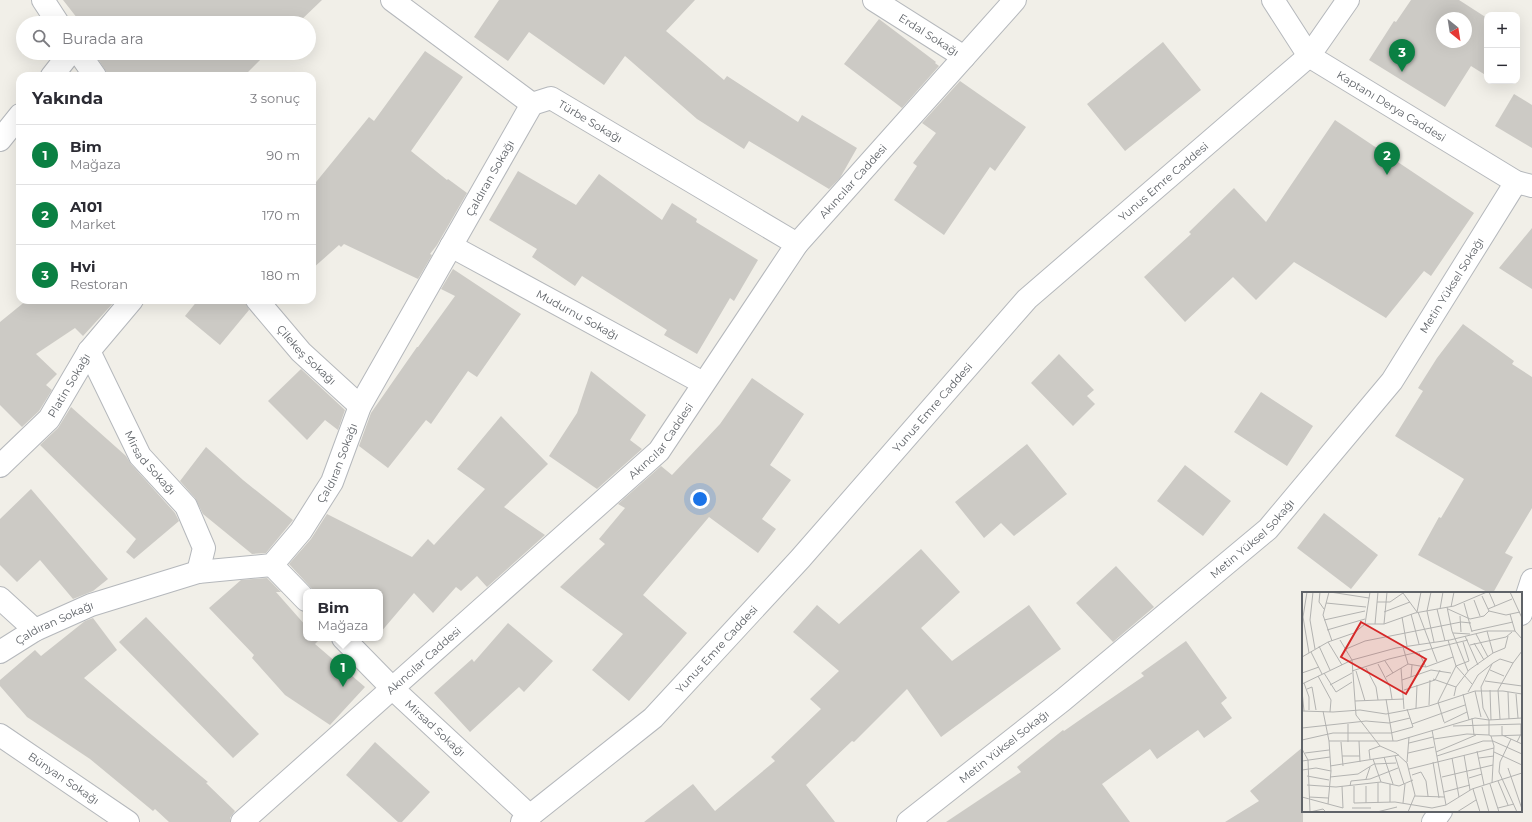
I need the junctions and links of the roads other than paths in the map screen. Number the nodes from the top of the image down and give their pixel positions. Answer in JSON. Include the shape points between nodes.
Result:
{"nodes":[{"id":1,"x":43,"y":0,"type":"edge"},
{"id":2,"x":392,"y":0,"type":"edge"},
{"id":3,"x":874,"y":0,"type":"edge"},
{"id":4,"x":1015,"y":0,"type":"edge"},
{"id":5,"x":1273,"y":0,"type":"edge"},
{"id":6,"x":1348,"y":0,"type":"edge"},
{"id":7,"x":53,"y":16,"type":"edge"},
{"id":8,"x":1309,"y":56,"type":"junction"},
{"id":9,"x":964,"y":57,"type":"junction"},
{"id":10,"x":65,"y":60,"type":"edge"},
{"id":11,"x":84,"y":60,"type":"edge"},
{"id":12,"x":55,"y":72,"type":"edge"},
{"id":13,"x":92,"y":72,"type":"edge"},
{"id":14,"x":532,"y":104,"type":"junction"},
{"id":15,"x":16,"y":120,"type":"edge"},
{"id":16,"x":0,"y":140,"type":"edge"},
{"id":17,"x":1524,"y":184,"type":"edge"},
{"id":18,"x":797,"y":244,"type":"junction"},
{"id":19,"x":451,"y":246,"type":"junction"},
{"id":20,"x":129,"y":304,"type":"edge"},
{"id":21,"x":260,"y":304,"type":"edge"},
{"id":22,"x":89,"y":351,"type":"junction"},
{"id":23,"x":703,"y":383,"type":"junction"},
{"id":24,"x":360,"y":406,"type":"junction"},
{"id":25,"x":0,"y":466,"type":"edge"},
{"id":26,"x":272,"y":565,"type":"junction"},
{"id":27,"x":198,"y":572,"type":"junction"},
{"id":28,"x":1532,"y":580,"type":"edge"},
{"id":29,"x":303,"y":597,"type":"edge"},
{"id":30,"x":0,"y":598,"type":"edge"},
{"id":31,"x":1522,"y":611,"type":"edge"},
{"id":32,"x":35,"y":630,"type":"junction"},
{"id":33,"x":346,"y":641,"type":"edge"},
{"id":34,"x":0,"y":652,"type":"edge"},
{"id":35,"x":393,"y":689,"type":"junction"},
{"id":36,"x":0,"y":735,"type":"edge"},
{"id":37,"x":526,"y":819,"type":"edge"},
{"id":38,"x":128,"y":822,"type":"edge"},
{"id":39,"x":242,"y":822,"type":"edge"},
{"id":40,"x":908,"y":822,"type":"edge"}],
"edges":[{"from":1,"to":7,"type":"street"},
{"from":2,"to":14,"type":"street"},
{"from":3,"to":9,"type":"street","name":"Erdal Sokağı"},
{"from":4,"to":9,"type":"street","name":"Akıncılar Caddesi"},
{"from":5,"to":8,"type":"street","name":"Kaptanı Derya Caddesi"},
{"from":6,"to":8,"type":"street","name":"Yunus Emre Caddesi"},
{"from":8,"to":17,"type":"street","name":"Kaptanı Derya Caddesi"},
{"from":8,"to":37,"type":"street","name":"Yunus Emre Caddesi","via":[[1027,299],[800,558],[653,718]]},
{"from":9,"to":18,"type":"street","name":"Akıncılar Caddesi"},
{"from":10,"to":12,"type":"street"},
{"from":11,"to":13,"type":"street"},
{"from":14,"to":18,"type":"street","name":"Türbe Sokağı","via":[[551,98]]},
{"from":14,"to":19,"type":"street","name":"Çaldıran Sokağı"},
{"from":15,"to":16,"type":"street"},
{"from":17,"to":40,"type":"street","name":"Metin Yüksel Sokağı","via":[[1392,381],[1268,529],[1063,700]]},
{"from":18,"to":23,"type":"street","name":"Akıncılar Caddesi"},
{"from":19,"to":23,"type":"street","name":"Mudurnu Sokağı"},
{"from":19,"to":24,"type":"street","name":"Çaldıran Sokağı"},
{"from":20,"to":22,"type":"street","name":"Platin Sokağı"},
{"from":21,"to":24,"type":"street","name":"Çilekeş Sokağı","via":[[301,352]]},
{"from":22,"to":25,"type":"street","name":"Platin Sokağı","via":[[49,419]]},
{"from":22,"to":27,"type":"street","name":"Mirsad Sokağı","via":[[140,456],[186,506],[204,548]]},
{"from":23,"to":35,"type":"street","name":"Akıncılar Caddesi","via":[[659,452]]},
{"from":24,"to":26,"type":"street","name":"Çaldıran Sokağı","via":[[332,482],[301,531]]},
{"from":26,"to":27,"type":"street","name":"Çaldıran Sokağı"},
{"from":26,"to":29,"type":"street"},
{"from":27,"to":32,"type":"street","name":"Çaldıran Sokağı","via":[[91,605]]},
{"from":28,"to":31,"type":"street"},
{"from":30,"to":32,"type":"street"},
{"from":32,"to":34,"type":"street","name":"Çaldıran Sokağı"},
{"from":33,"to":35,"type":"street","name":"Mirsad Sokağı"},
{"from":35,"to":37,"type":"street","name":"Mirsad Sokağı"},
{"from":35,"to":39,"type":"street","name":"Akıncılar Caddesi"},
{"from":36,"to":38,"type":"street","name":"Bünyan Sokağı"}]}
